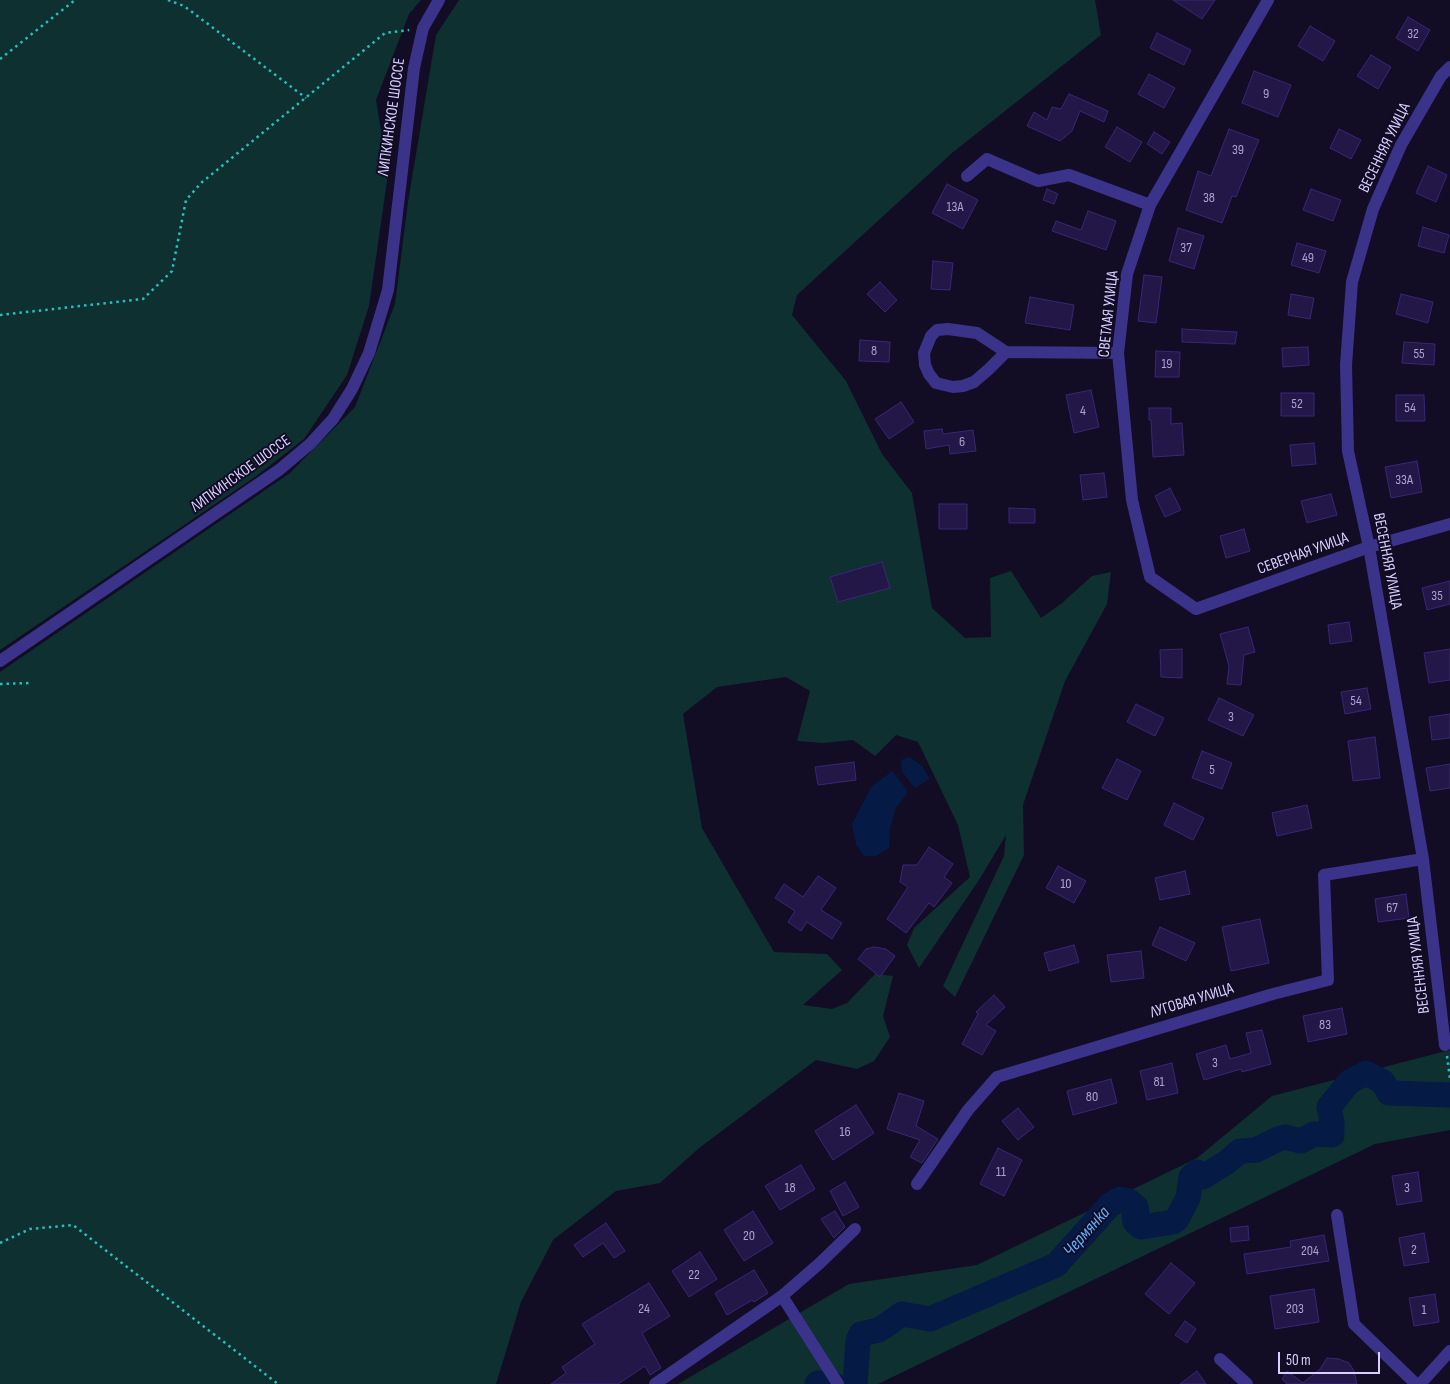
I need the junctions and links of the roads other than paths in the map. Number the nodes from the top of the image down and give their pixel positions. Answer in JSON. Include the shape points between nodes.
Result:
{"nodes":[{"id":1,"x":439,"y":0,"type":"edge"},
{"id":2,"x":1268,"y":0,"type":"edge"},
{"id":3,"x":1450,"y":67,"type":"edge"},
{"id":4,"x":967,"y":176,"type":"dead end"},
{"id":5,"x":1150,"y":205,"type":"junction"},
{"id":6,"x":1006,"y":352,"type":"junction"},
{"id":7,"x":1118,"y":353,"type":"junction"},
{"id":8,"x":1450,"y":524,"type":"edge"},
{"id":9,"x":1369,"y":547,"type":"junction"},
{"id":10,"x":1196,"y":609,"type":"joint"},
{"id":11,"x":0,"y":661,"type":"edge"},
{"id":12,"x":1423,"y":859,"type":"junction"},
{"id":13,"x":1445,"y":1045,"type":"road end"},
{"id":14,"x":918,"y":1184,"type":"dead end"},
{"id":15,"x":1337,"y":1215,"type":"dead end"},
{"id":16,"x":855,"y":1229,"type":"dead end"},
{"id":17,"x":782,"y":1296,"type":"junction"},
{"id":18,"x":1450,"y":1351,"type":"edge"},
{"id":19,"x":1220,"y":1359,"type":"dead end"},
{"id":20,"x":656,"y":1384,"type":"edge"},
{"id":21,"x":838,"y":1384,"type":"edge"},
{"id":22,"x":1247,"y":1384,"type":"edge"},
{"id":23,"x":1416,"y":1384,"type":"edge"},
{"id":24,"x":1420,"y":1384,"type":"edge"}],
"edges":[{"from":1,"to":11,"type":"street","name":"ЛИПКИНСКОЕ ШОССЕ","via":[[423,28],[414,68],[388,290],[369,353],[333,419],[279,470]]},
{"from":2,"to":5,"type":"street","name":"СВЕТЛАЯ УЛИЦА"},
{"from":3,"to":9,"type":"street","name":"ВЕСЕННЯЯ УЛИЦА","via":[[1441,76],[1401,145],[1373,209],[1352,282],[1346,365],[1348,451]]},
{"from":4,"to":5,"type":"street","via":[[987,159],[1038,181],[1069,175]]},
{"from":5,"to":7,"type":"street","name":"СВЕТЛАЯ УЛИЦА","via":[[1127,274]]},
{"from":6,"to":6,"type":"street","via":[[974,382],[963,386],[936,383],[925,365],[926,346],[938,330],[977,333]]},
{"from":6,"to":7,"type":"street"},
{"from":7,"to":10,"type":"street","name":"СВЕТЛАЯ УЛИЦА","via":[[1132,500],[1150,577]]},
{"from":8,"to":9,"type":"street","name":"СЕВЕРНАЯ УЛИЦА"},
{"from":9,"to":10,"type":"street","name":"СЕВЕРНАЯ УЛИЦА"},
{"from":9,"to":12,"type":"street","name":"ВЕСЕННЯЯ УЛИЦА"},
{"from":12,"to":13,"type":"street","name":"ВЕСЕННЯЯ УЛИЦА"},
{"from":12,"to":14,"type":"street","name":"ЛУГОВАЯ УЛИЦА","via":[[1324,875],[1328,980],[997,1077],[968,1110]]},
{"from":15,"to":23,"type":"street","via":[[1354,1324]]},
{"from":16,"to":17,"type":"street"},
{"from":17,"to":20,"type":"street"},
{"from":17,"to":21,"type":"street"},
{"from":18,"to":24,"type":"street"},
{"from":19,"to":22,"type":"street"}]}
